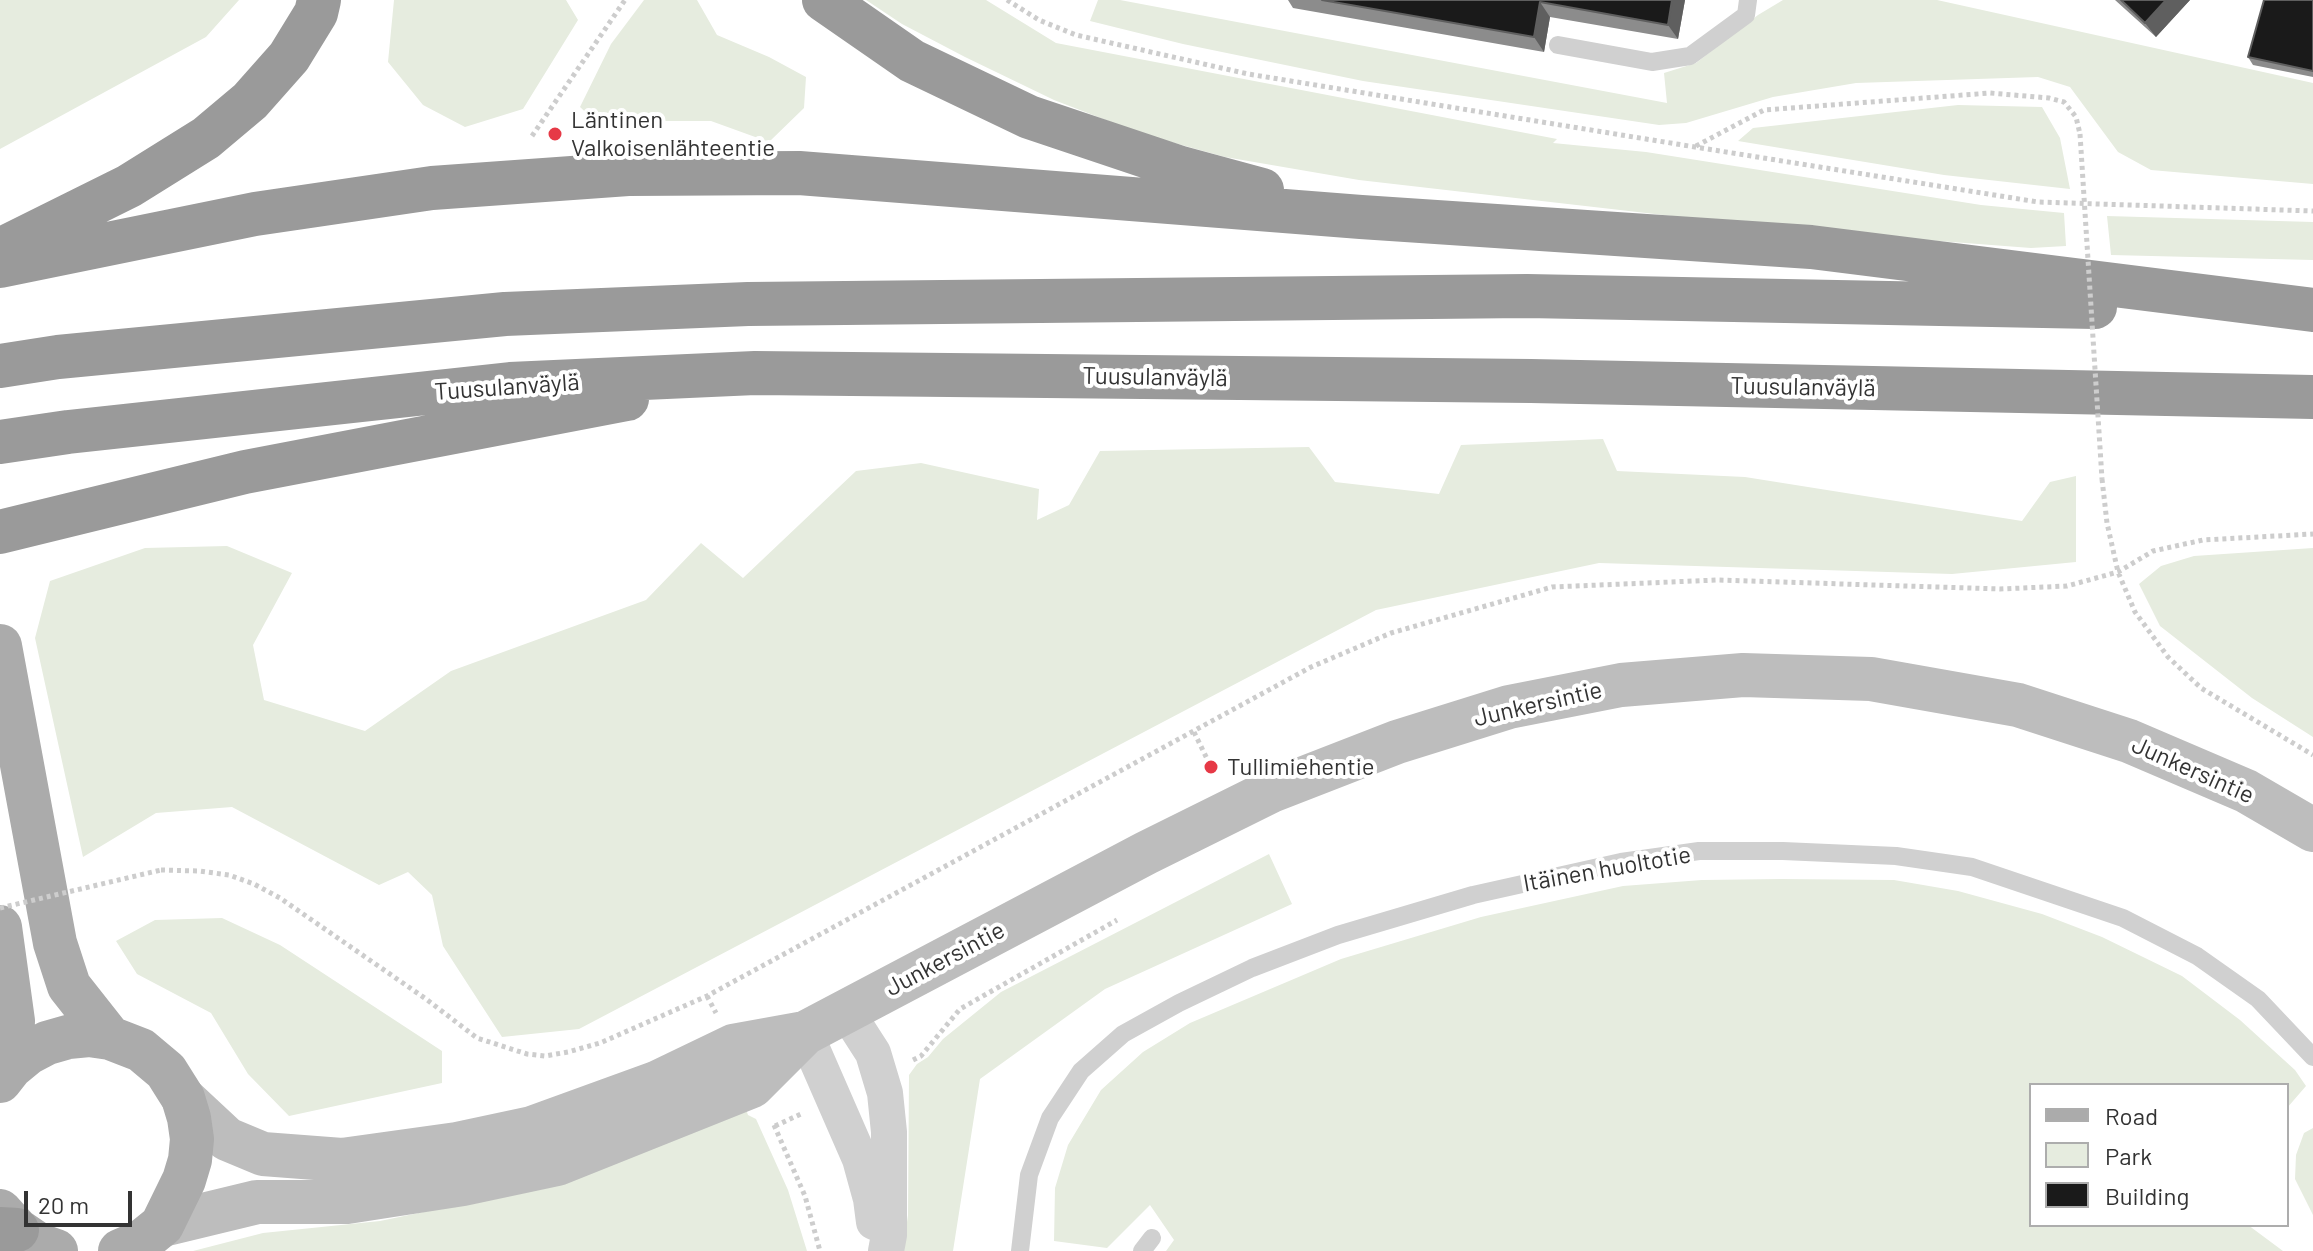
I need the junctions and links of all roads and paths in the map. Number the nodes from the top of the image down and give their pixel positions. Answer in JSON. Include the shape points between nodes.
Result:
{"nodes":[{"id":1,"x":319,"y":0,"type":"edge"},
{"id":2,"x":625,"y":0,"type":"edge"},
{"id":3,"x":824,"y":0,"type":"edge"},
{"id":4,"x":1007,"y":0,"type":"edge"},
{"id":5,"x":1748,"y":0,"type":"edge"},
{"id":6,"x":1558,"y":45,"type":"dead end"},
{"id":7,"x":532,"y":136,"type":"dead end"},
{"id":8,"x":1695,"y":147,"type":"junction"},
{"id":9,"x":2313,"y":211,"type":"edge"},
{"id":10,"x":1361,"y":217,"type":"junction"},
{"id":11,"x":14,"y":253,"type":"edge"},
{"id":12,"x":2313,"y":311,"type":"edge"},
{"id":13,"x":0,"y":366,"type":"edge"},
{"id":14,"x":755,"y":373,"type":"junction"},
{"id":15,"x":2313,"y":397,"type":"edge"},
{"id":16,"x":0,"y":442,"type":"edge"},
{"id":17,"x":0,"y":532,"type":"edge"},
{"id":18,"x":2313,"y":534,"type":"edge"},
{"id":19,"x":2118,"y":572,"type":"junction"},
{"id":20,"x":0,"y":646,"type":"edge"},
{"id":21,"x":1194,"y":732,"type":"dead end"},
{"id":22,"x":2313,"y":755,"type":"edge"},
{"id":23,"x":1211,"y":767,"type":"dead end"},
{"id":24,"x":2313,"y":830,"type":"edge"},
{"id":25,"x":0,"y":908,"type":"edge"},
{"id":26,"x":1117,"y":920,"type":"dead end"},
{"id":27,"x":0,"y":927,"type":"edge"},
{"id":28,"x":846,"y":1011,"type":"junction"},
{"id":29,"x":805,"y":1033,"type":"junction"},
{"id":30,"x":110,"y":1038,"type":"junction"},
{"id":31,"x":527,"y":1054,"type":"dead end"},
{"id":32,"x":2313,"y":1057,"type":"edge"},
{"id":33,"x":6,"y":1074,"type":"edge"},
{"id":34,"x":880,"y":1074,"type":"junction"},
{"id":35,"x":183,"y":1098,"type":"junction"},
{"id":36,"x":833,"y":1098,"type":"junction"},
{"id":37,"x":775,"y":1126,"type":"dead end"},
{"id":38,"x":6,"y":1223,"type":"edge"},
{"id":39,"x":162,"y":1225,"type":"junction"},
{"id":40,"x":56,"y":1251,"type":"edge"},
{"id":41,"x":120,"y":1251,"type":"edge"},
{"id":42,"x":877,"y":1251,"type":"edge"},
{"id":43,"x":886,"y":1251,"type":"edge"},
{"id":44,"x":1020,"y":1251,"type":"edge"}],
"edges":[{"from":1,"to":11,"type":"highway","via":[[289,57],[250,101],[206,138]]},
{"from":2,"to":7,"type":"path"},
{"from":3,"to":10,"type":"highway","via":[[912,61],[1029,117],[1181,168]]},
{"from":4,"to":8,"type":"path","via":[[1076,35],[1248,74]]},
{"from":5,"to":6,"type":"lane","via":[[1746,15],[1690,56],[1652,62]]},
{"from":8,"to":9,"type":"path","via":[[2038,202]]},
{"from":8,"to":19,"type":"path","bridge":true,"via":[[1764,110],[1990,93],[2064,102],[2076,117],[2080,134],[2102,479]]},
{"from":10,"to":11,"type":"highway","via":[[799,173],[628,174],[417,190]]},
{"from":10,"to":12,"type":"highway","via":[[1811,247]]},
{"from":12,"to":13,"type":"highway","via":[[1527,296],[748,304],[505,314]]},
{"from":14,"to":15,"type":"highway","name":"Tuusulanväylä"},
{"from":14,"to":16,"type":"highway","name":"Tuusulanväylä","via":[[510,384]]},
{"from":14,"to":17,"type":"highway","via":[[245,472]]},
{"from":18,"to":19,"type":"path","via":[[2203,540],[2153,551]]},
{"from":19,"to":22,"type":"path","via":[[2135,612],[2168,657],[2201,688]]},
{"from":20,"to":30,"type":"main road","via":[[55,943],[69,986]]},
{"from":21,"to":23,"type":"path"},
{"from":24,"to":28,"type":"main road","name":"Junkersintie","via":[[2246,791],[2129,741],[2018,705],[1871,679],[1743,675],[1621,685],[1509,707],[1397,742],[1271,791]]},
{"from":25,"to":31,"type":"path","bridge":true,"via":[[161,870],[229,875],[280,898],[477,1038]]},
{"from":26,"to":34,"type":"path","via":[[960,1009],[921,1056]]},
{"from":27,"to":33,"type":"main road","via":[[13,1021]]},
{"from":28,"to":29,"type":"main road","name":"Junkersintie"},
{"from":28,"to":34,"type":"street"},
{"from":29,"to":35,"type":"main road","name":"Junkersintie","via":[[733,1046],[656,1083],[532,1128],[342,1160],[263,1154],[227,1139]]},
{"from":29,"to":36,"type":"street"},
{"from":29,"to":39,"type":"main road","name":"Junkersintie","via":[[752,1086],[557,1164],[347,1202],[257,1202]]},
{"from":30,"to":33,"type":"main road","via":[[89,1035],[47,1043]]},
{"from":30,"to":35,"type":"main road","via":[[141,1050],[166,1071]]},
{"from":32,"to":44,"type":"lane","name":"Itäinen huoltotie","via":[[2258,999],[2197,956],[2123,918],[1972,867],[1896,856],[1783,851],[1699,851],[1621,862],[1473,895],[1338,935],[1252,968],[1123,1034],[1081,1071],[1050,1118],[1029,1175]]},
{"from":34,"to":43,"type":"street","via":[[889,1132]]},
{"from":35,"to":39,"type":"main road","via":[[192,1139],[190,1160]]},
{"from":36,"to":37,"type":"path"},
{"from":36,"to":42,"type":"street","via":[[860,1159]]},
{"from":38,"to":40,"type":"main road"},
{"from":39,"to":41,"type":"main road"}]}
